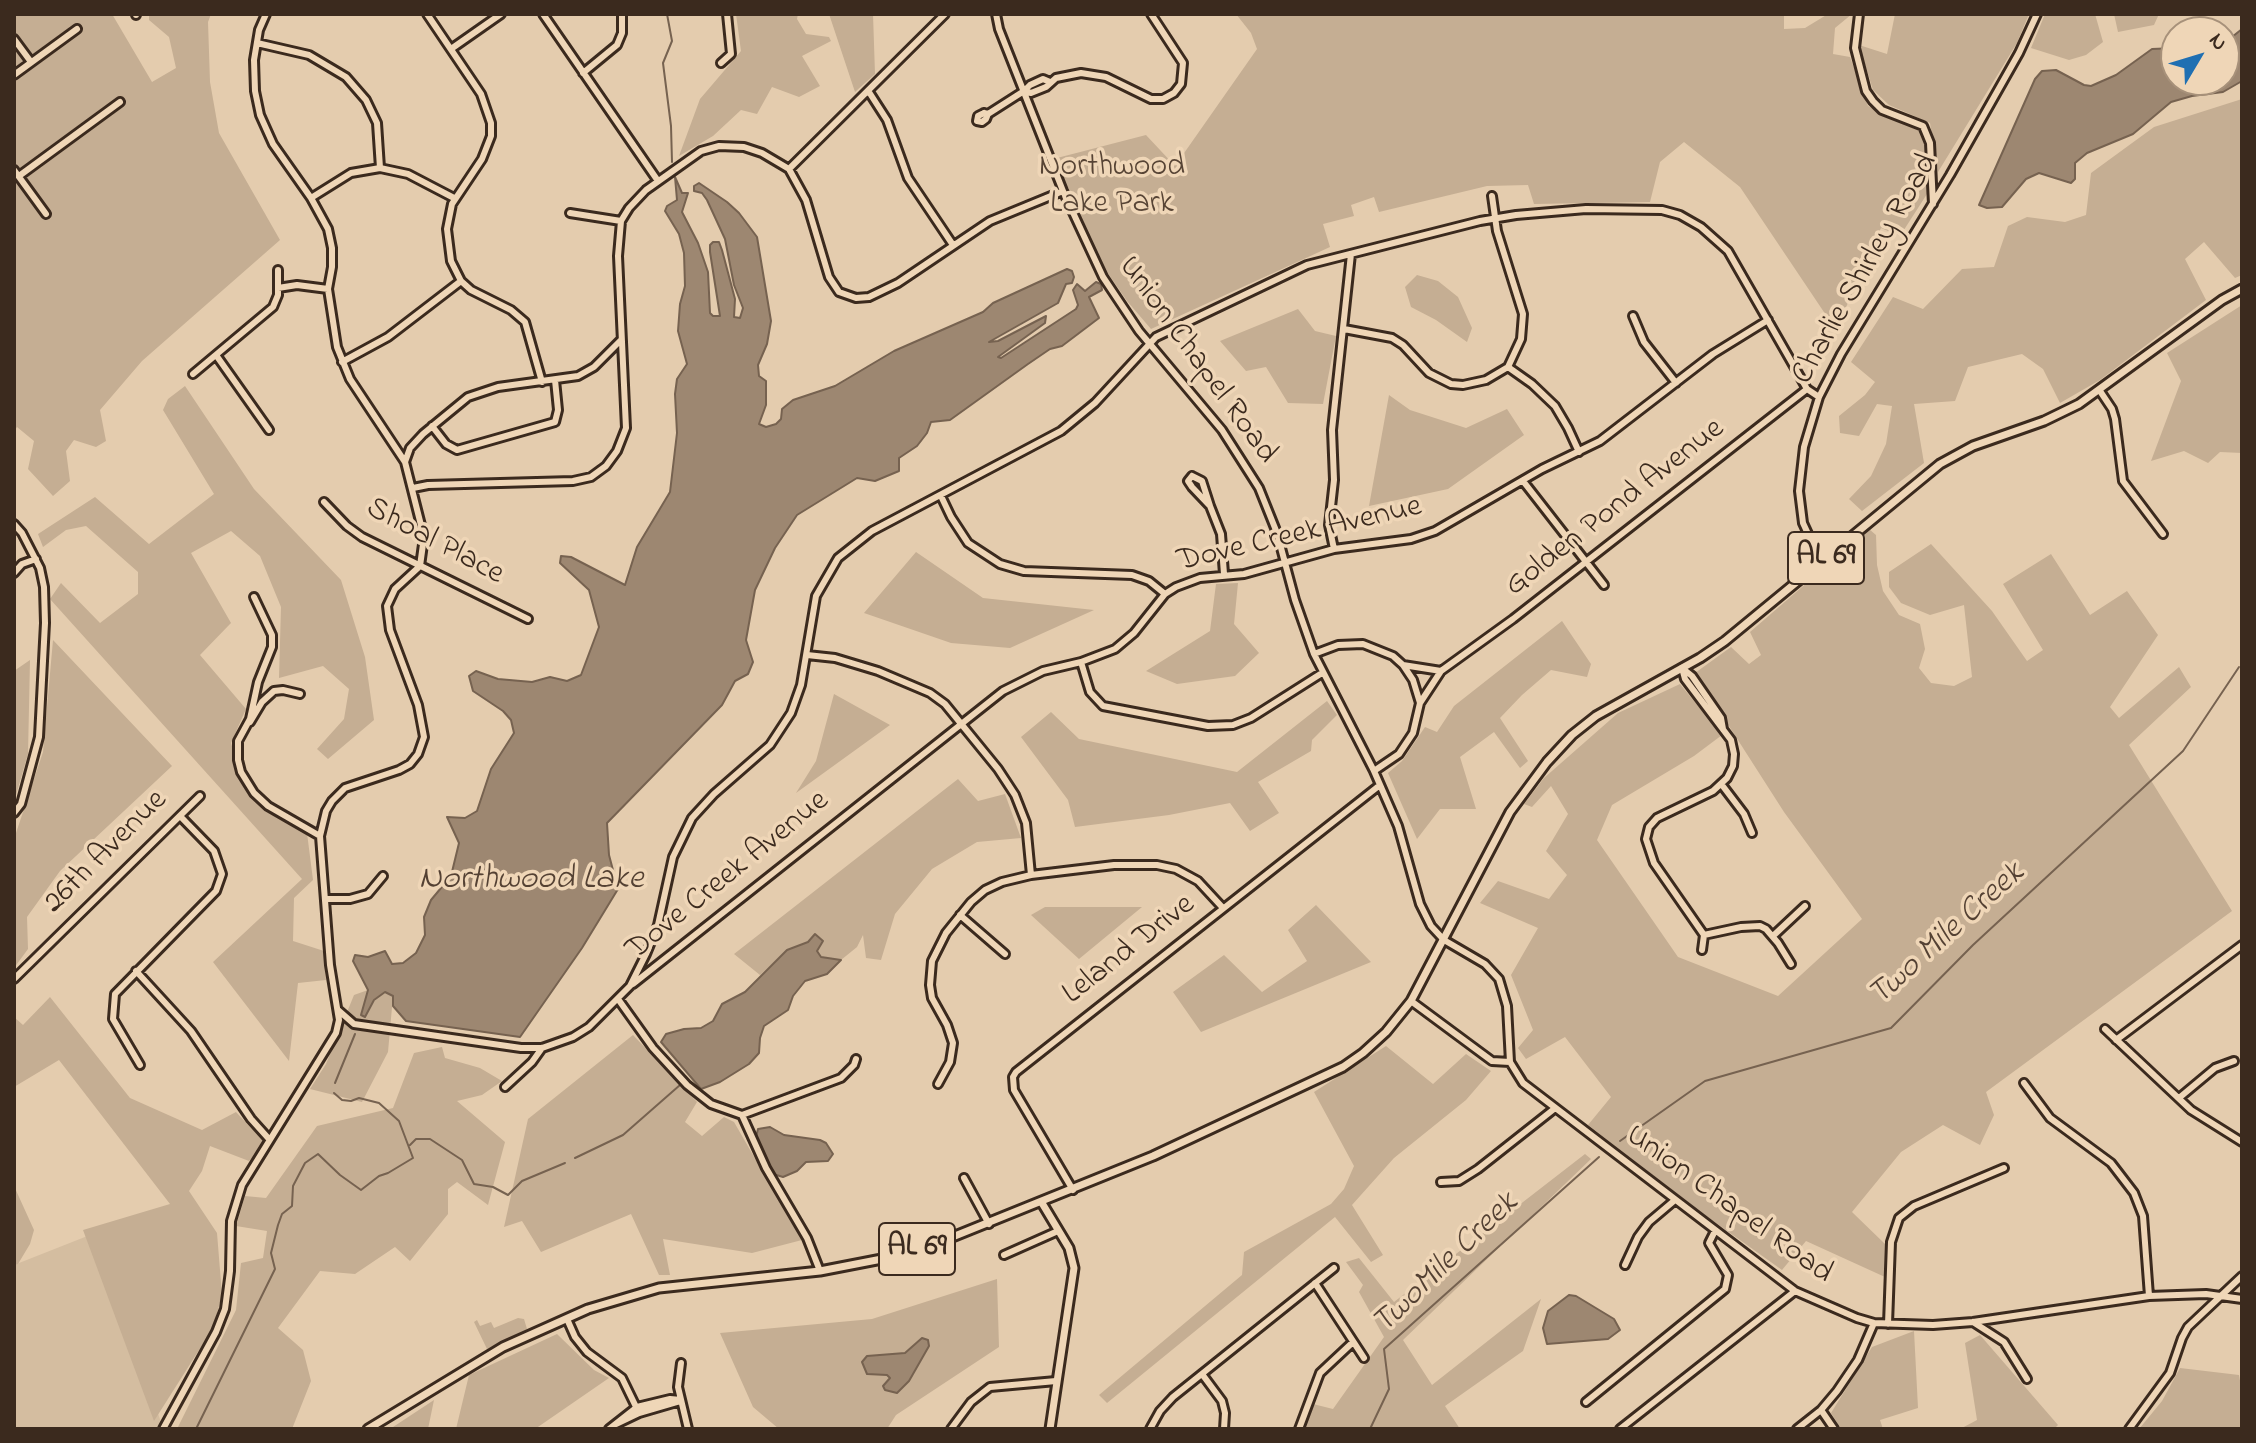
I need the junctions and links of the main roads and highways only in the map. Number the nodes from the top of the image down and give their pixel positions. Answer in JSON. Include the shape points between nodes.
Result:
{"nodes":[{"id":1,"x":2242,"y":289,"type":"edge"},
{"id":2,"x":1042,"y":1203,"type":"junction"},
{"id":3,"x":368,"y":1429,"type":"edge"},
{"id":4,"x":1050,"y":1429,"type":"edge"}],
"edges":[{"from":1,"to":2,"type":"main road","number":"AL 69","via":[[2061,414],[1973,446],[1940,464],[1725,641],[1572,735],[1503,824],[1411,1001],[1386,1032],[1343,1067]]},
{"from":2,"to":3,"type":"main road","number":"AL 69","via":[[905,1253],[820,1271],[669,1287],[624,1298],[503,1347]]},
{"from":2,"to":4,"type":"main road","via":[[1071,1254],[1074,1274]]}]}
